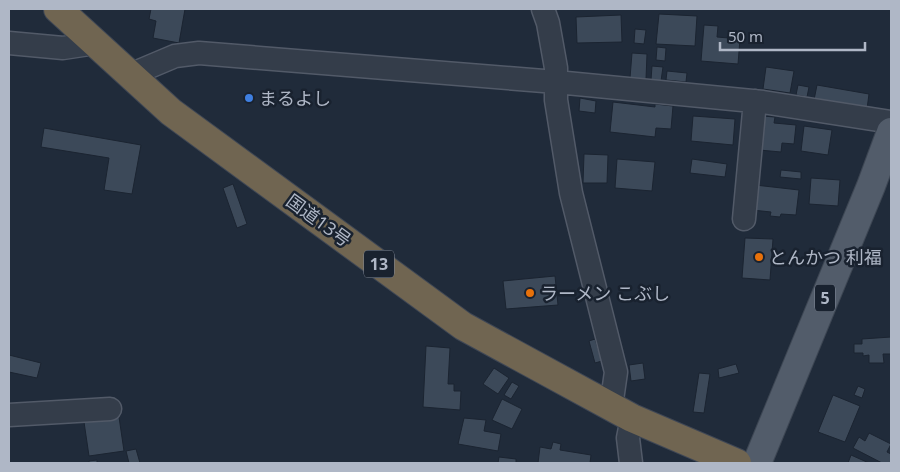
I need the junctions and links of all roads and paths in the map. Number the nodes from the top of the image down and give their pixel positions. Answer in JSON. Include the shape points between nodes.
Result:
{"nodes":[{"id":1,"x":58,"y":9,"type":"edge"},
{"id":2,"x":543,"y":9,"type":"edge"},
{"id":3,"x":9,"y":43,"type":"edge"},
{"id":4,"x":96,"y":43,"type":"junction"},
{"id":5,"x":130,"y":75,"type":"junction"},
{"id":6,"x":556,"y":82,"type":"junction"},
{"id":7,"x":755,"y":101,"type":"junction"},
{"id":8,"x":891,"y":122,"type":"edge"},
{"id":9,"x":891,"y":132,"type":"edge"},
{"id":10,"x":744,"y":219,"type":"dead end"},
{"id":11,"x":110,"y":409,"type":"dead end"},
{"id":12,"x":621,"y":413,"type":"junction"},
{"id":13,"x":9,"y":415,"type":"edge"},
{"id":14,"x":631,"y":463,"type":"edge"},
{"id":15,"x":737,"y":463,"type":"edge"},
{"id":16,"x":758,"y":463,"type":"edge"}],
"edges":[{"from":1,"to":4,"type":"highway","name":"国道13号","number":"13"},
{"from":2,"to":6,"type":"street"},
{"from":3,"to":4,"type":"street","via":[[63,48]]},
{"from":4,"to":5,"type":"highway","name":"国道13号","number":"13"},
{"from":5,"to":6,"type":"street","via":[[175,56],[199,53]]},
{"from":5,"to":12,"type":"highway","name":"国道13号","number":"13","via":[[171,112],[463,326]]},
{"from":6,"to":7,"type":"street"},
{"from":6,"to":12,"type":"street","via":[[571,193],[616,372]]},
{"from":7,"to":8,"type":"street"},
{"from":7,"to":10,"type":"street"},
{"from":9,"to":16,"type":"main road","number":"5"},
{"from":11,"to":13,"type":"street"},
{"from":12,"to":14,"type":"street"},
{"from":12,"to":15,"type":"highway","name":"国道13号","number":"13"}]}
